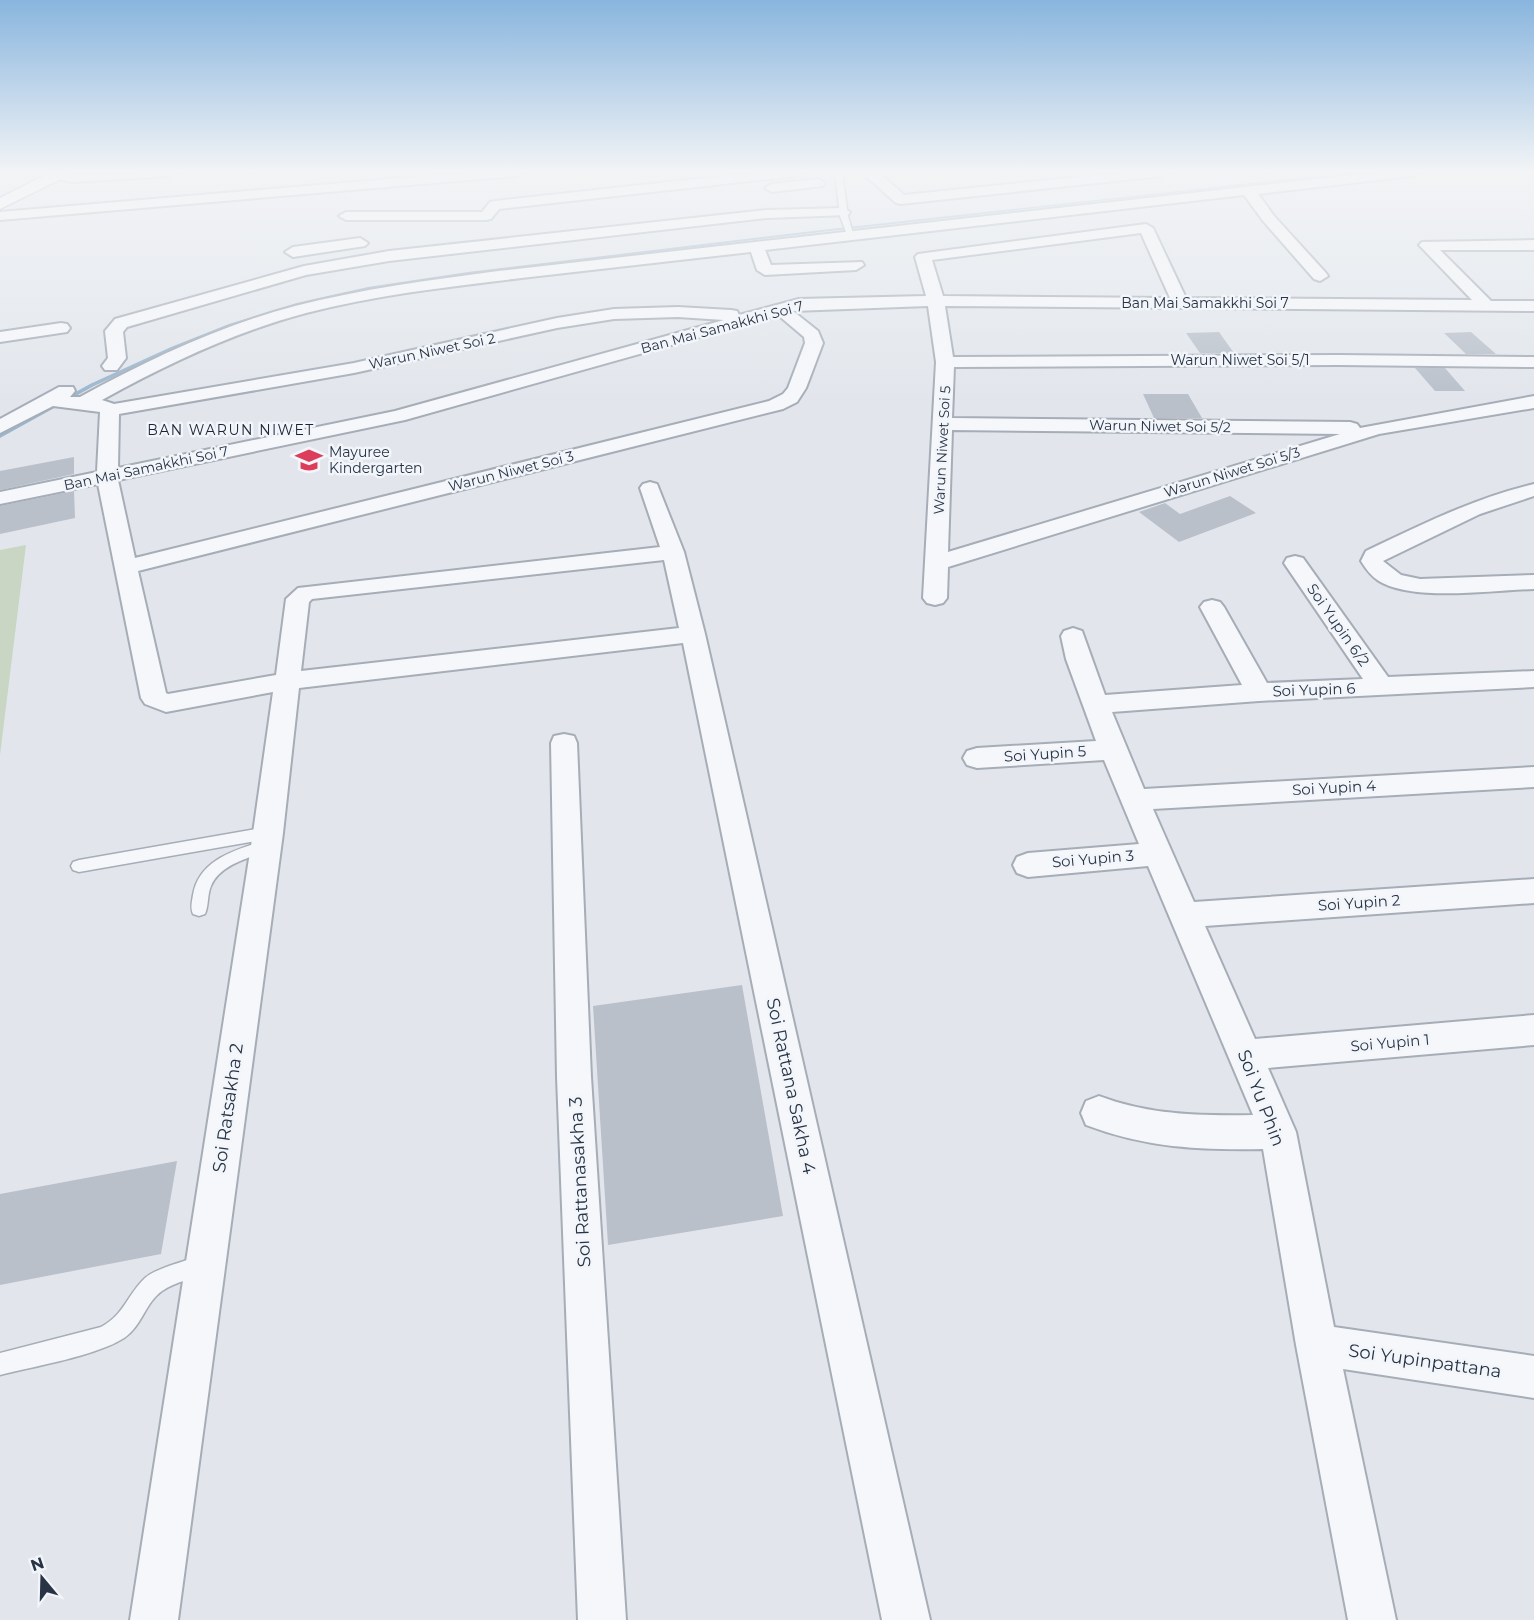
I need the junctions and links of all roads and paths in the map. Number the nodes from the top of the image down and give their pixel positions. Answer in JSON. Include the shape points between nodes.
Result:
{"nodes":[{"id":1,"x":350,"y":248,"type":"edge"},
{"id":2,"x":375,"y":248,"type":"edge"},
{"id":3,"x":497,"y":248,"type":"edge"},
{"id":4,"x":742,"y":248,"type":"edge"},
{"id":5,"x":757,"y":248,"type":"edge"},
{"id":6,"x":989,"y":248,"type":"edge"},
{"id":7,"x":1155,"y":248,"type":"edge"},
{"id":8,"x":1295,"y":248,"type":"edge"},
{"id":9,"x":1429,"y":248,"type":"edge"},
{"id":10,"x":293,"y":252,"type":"dead end"},
{"id":11,"x":862,"y":267,"type":"dead end"},
{"id":12,"x":1320,"y":276,"type":"dead end"},
{"id":13,"x":936,"y":302,"type":"junction"},
{"id":14,"x":1180,"y":302,"type":"junction"},
{"id":15,"x":1487,"y":306,"type":"junction"},
{"id":16,"x":1534,"y":306,"type":"edge"},
{"id":17,"x":781,"y":309,"type":"junction"},
{"id":18,"x":756,"y":316,"type":"junction"},
{"id":19,"x":61,"y":328,"type":"dead end"},
{"id":20,"x":0,"y":337,"type":"edge"},
{"id":21,"x":945,"y":362,"type":"junction"},
{"id":22,"x":1480,"y":362,"type":"junction"},
{"id":23,"x":1534,"y":362,"type":"edge"},
{"id":24,"x":111,"y":366,"type":"junction"},
{"id":25,"x":1534,"y":397,"type":"edge"},
{"id":26,"x":63,"y":402,"type":"junction"},
{"id":27,"x":1534,"y":402,"type":"edge"},
{"id":28,"x":110,"y":410,"type":"junction"},
{"id":29,"x":943,"y":424,"type":"junction"},
{"id":30,"x":0,"y":427,"type":"edge"},
{"id":31,"x":1376,"y":429,"type":"junction"},
{"id":32,"x":107,"y":477,"type":"junction"},
{"id":33,"x":650,"y":488,"type":"dead end"},
{"id":34,"x":1534,"y":490,"type":"edge"},
{"id":35,"x":0,"y":498,"type":"edge"},
{"id":36,"x":673,"y":552,"type":"junction"},
{"id":37,"x":1295,"y":562,"type":"dead end"},
{"id":38,"x":936,"y":563,"type":"junction"},
{"id":39,"x":125,"y":567,"type":"junction"},
{"id":40,"x":1534,"y":582,"type":"edge"},
{"id":41,"x":935,"y":598,"type":"dead end"},
{"id":42,"x":1212,"y":607,"type":"dead end"},
{"id":43,"x":693,"y":634,"type":"junction"},
{"id":44,"x":1074,"y":636,"type":"dead end"},
{"id":45,"x":1534,"y":679,"type":"edge"},
{"id":46,"x":286,"y":681,"type":"junction"},
{"id":47,"x":1382,"y":687,"type":"junction"},
{"id":48,"x":1259,"y":692,"type":"junction"},
{"id":49,"x":1095,"y":705,"type":"junction"},
{"id":50,"x":564,"y":743,"type":"dead end"},
{"id":51,"x":1113,"y":750,"type":"junction"},
{"id":52,"x":977,"y":758,"type":"dead end"},
{"id":53,"x":1534,"y":777,"type":"edge"},
{"id":54,"x":1134,"y":800,"type":"junction"},
{"id":55,"x":267,"y":840,"type":"junction"},
{"id":56,"x":1157,"y":854,"type":"junction"},
{"id":57,"x":1028,"y":865,"type":"dead end"},
{"id":58,"x":79,"y":866,"type":"dead end"},
{"id":59,"x":1534,"y":891,"type":"edge"},
{"id":60,"x":198,"y":909,"type":"dead end"},
{"id":61,"x":1184,"y":915,"type":"junction"},
{"id":62,"x":1534,"y":1030,"type":"edge"},
{"id":63,"x":1246,"y":1055,"type":"junction"},
{"id":64,"x":1099,"y":1113,"type":"dead end"},
{"id":65,"x":1278,"y":1132,"type":"junction"},
{"id":66,"x":206,"y":1263,"type":"junction"},
{"id":67,"x":1317,"y":1345,"type":"junction"},
{"id":68,"x":0,"y":1364,"type":"edge"},
{"id":69,"x":1534,"y":1377,"type":"edge"},
{"id":70,"x":154,"y":1620,"type":"edge"},
{"id":71,"x":603,"y":1620,"type":"edge"},
{"id":72,"x":906,"y":1620,"type":"edge"},
{"id":73,"x":1372,"y":1620,"type":"edge"}],
"edges":[{"from":1,"to":10,"type":"street"},
{"from":2,"to":24,"type":"street","via":[[304,272],[127,320],[115,328],[117,358]]},
{"from":3,"to":24,"type":"street","via":[[499,266],[338,290],[237,317]]},
{"from":4,"to":26,"type":"street","via":[[421,286],[331,303],[198,345]]},
{"from":5,"to":11,"type":"street","via":[[765,270]]},
{"from":6,"to":13,"type":"street","name":"Warun Niwet Soi 5","via":[[922,256]]},
{"from":7,"to":14,"type":"street","name":"Warun Niwet Soi 5"},
{"from":8,"to":12,"type":"street"},
{"from":9,"to":15,"type":"street"},
{"from":13,"to":14,"type":"street","name":"Ban Mai Samakkhi Soi 7"},
{"from":13,"to":17,"type":"street","name":"Ban Mai Samakkhi Soi 7","via":[[877,296]]},
{"from":13,"to":21,"type":"street","name":"Warun Niwet Soi 5"},
{"from":14,"to":15,"type":"street","name":"Ban Mai Samakkhi Soi 7"},
{"from":15,"to":16,"type":"street","name":"Ban Mai Samakkhi Soi 7"},
{"from":17,"to":18,"type":"street","name":"Ban Mai Samakkhi Soi 7"},
{"from":17,"to":39,"type":"street","name":"Warun Niwet Soi 3","via":[[812,335],[814,343],[797,388],[790,398],[776,405]]},
{"from":18,"to":28,"type":"street","name":"Warun Niwet Soi 2","via":[[614,314],[354,368]]},
{"from":18,"to":32,"type":"street","name":"Ban Mai Samakkhi Soi 7","via":[[398,416]]},
{"from":19,"to":20,"type":"street"},
{"from":21,"to":22,"type":"street","name":"Warun Niwet Soi 5/1"},
{"from":21,"to":29,"type":"street","name":"Warun Niwet Soi 5"},
{"from":22,"to":23,"type":"street","name":"Warun Niwet Soi 5/1"},
{"from":22,"to":25,"type":"street"},
{"from":24,"to":26,"type":"street","via":[[86,380]]},
{"from":26,"to":28,"type":"street","name":"Warun Niwet Soi 2","via":[[102,404]]},
{"from":26,"to":30,"type":"street"},
{"from":27,"to":31,"type":"street","name":"Warun Niwet Soi 5/3"},
{"from":28,"to":32,"type":"street"},
{"from":29,"to":31,"type":"street","name":"Warun Niwet Soi 5/2"},
{"from":29,"to":38,"type":"street","name":"Warun Niwet Soi 5"},
{"from":31,"to":38,"type":"street","name":"Warun Niwet Soi 5/3"},
{"from":32,"to":35,"type":"street","name":"Ban Mai Samakkhi Soi 7"},
{"from":32,"to":39,"type":"street"},
{"from":33,"to":36,"type":"street","name":"Soi Rattana Sakha 4"},
{"from":34,"to":40,"type":"street","via":[[1478,506],[1374,556],[1372,561],[1388,577],[1420,586]]},
{"from":36,"to":43,"type":"street","name":"Soi Rattana Sakha 4"},
{"from":36,"to":46,"type":"street","name":"Soi Ratsakha 2","via":[[300,595]]},
{"from":37,"to":47,"type":"street","name":"Soi Yupin 6/2"},
{"from":38,"to":41,"type":"street","name":"Warun Niwet Soi 5"},
{"from":39,"to":46,"type":"street","via":[[154,698],[166,704]]},
{"from":42,"to":48,"type":"street"},
{"from":43,"to":46,"type":"street"},
{"from":43,"to":72,"type":"street","name":"Soi Rattana Sakha 4"},
{"from":44,"to":49,"type":"street","name":"Soi Yu Phin"},
{"from":45,"to":47,"type":"street","name":"Soi Yupin 6"},
{"from":46,"to":55,"type":"street","name":"Soi Ratsakha 2"},
{"from":47,"to":48,"type":"street","name":"Soi Yupin 6"},
{"from":48,"to":49,"type":"street","name":"Soi Yupin 6"},
{"from":49,"to":51,"type":"street","name":"Soi Yu Phin"},
{"from":50,"to":71,"type":"street","name":"Soi Rattanasakha 3","via":[[574,1077]]},
{"from":51,"to":52,"type":"street","name":"Soi Yupin 5"},
{"from":51,"to":54,"type":"street","name":"Soi Yu Phin"},
{"from":53,"to":54,"type":"street","name":"Soi Yupin 4"},
{"from":54,"to":56,"type":"street","name":"Soi Yu Phin"},
{"from":55,"to":58,"type":"lane"},
{"from":55,"to":60,"type":"lane","via":[[219,867],[204,882]]},
{"from":55,"to":66,"type":"street","name":"Soi Ratsakha 2"},
{"from":56,"to":57,"type":"street","name":"Soi Yupin 3"},
{"from":56,"to":61,"type":"street","name":"Soi Yu Phin"},
{"from":59,"to":61,"type":"street","name":"Soi Yupin 2"},
{"from":61,"to":63,"type":"street","name":"Soi Yu Phin"},
{"from":62,"to":63,"type":"street","name":"Soi Yupin 1"},
{"from":63,"to":65,"type":"street","name":"Soi Yu Phin"},
{"from":64,"to":65,"type":"street","via":[[1114,1120],[1168,1129]]},
{"from":65,"to":67,"type":"street","name":"Soi Yu Phin"},
{"from":66,"to":68,"type":"lane","via":[[155,1283],[131,1317],[104,1337]]},
{"from":66,"to":70,"type":"street","name":"Soi Ratsakha 2"},
{"from":67,"to":69,"type":"street","name":"Soi Yupinpattana"},
{"from":67,"to":73,"type":"street","name":"Soi Yu Phin"}]}
